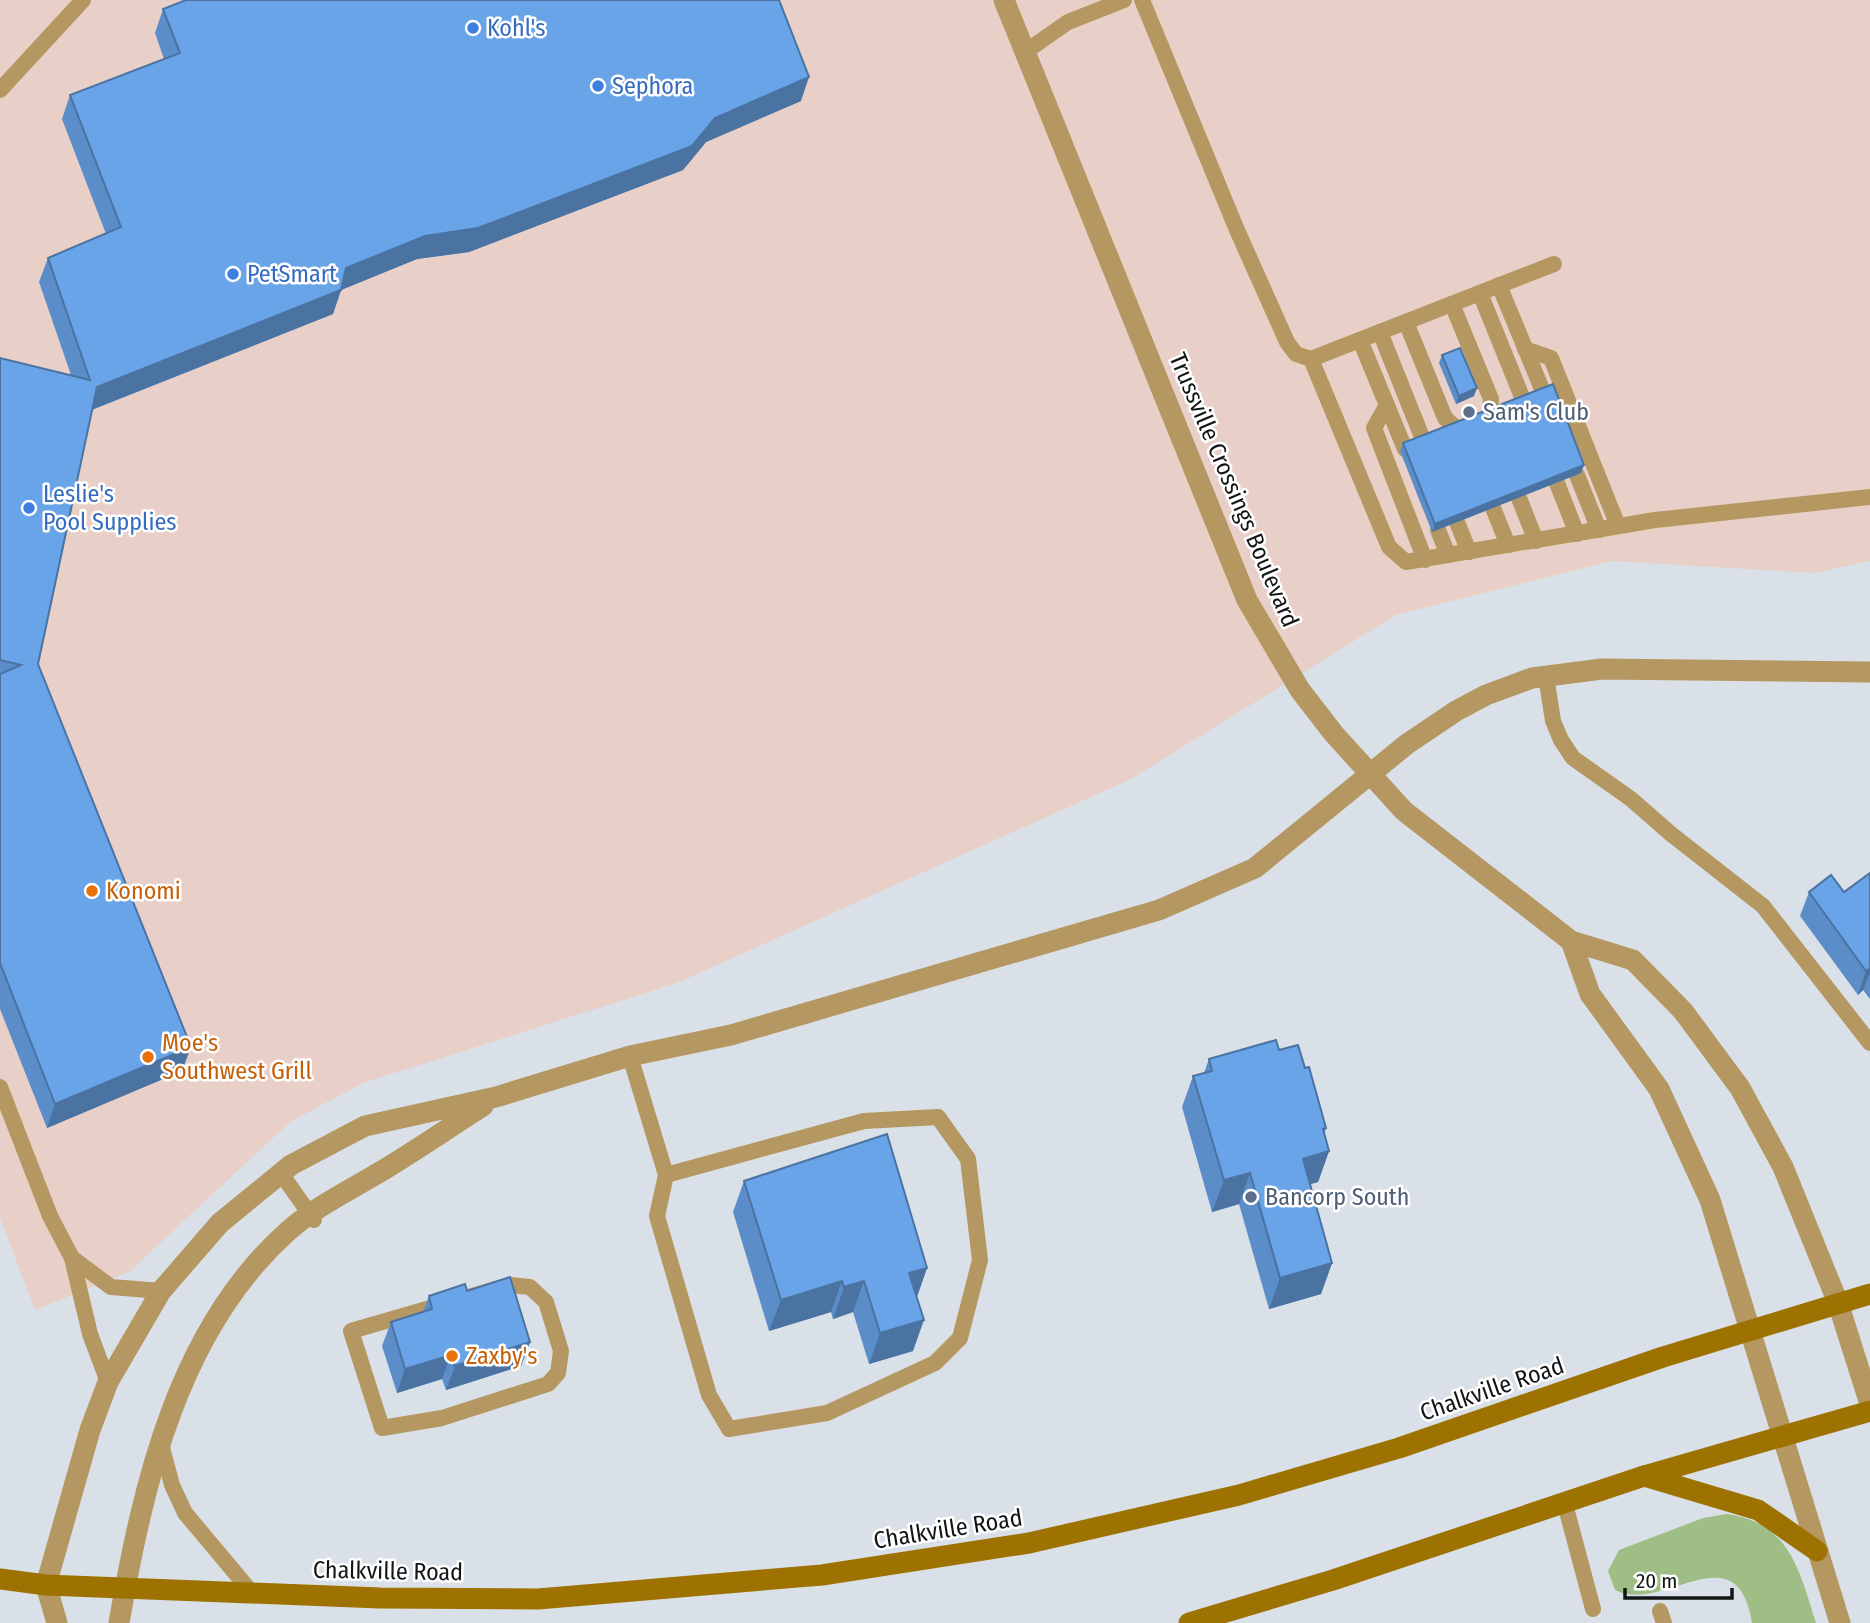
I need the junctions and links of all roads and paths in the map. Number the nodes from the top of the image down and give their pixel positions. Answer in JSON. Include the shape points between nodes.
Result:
{"nodes":[{"id":1,"x":83,"y":0,"type":"edge"},
{"id":2,"x":1004,"y":0,"type":"edge"},
{"id":3,"x":1124,"y":0,"type":"edge"},
{"id":4,"x":1142,"y":0,"type":"edge"},
{"id":5,"x":1025,"y":52,"type":"junction"},
{"id":6,"x":0,"y":90,"type":"edge"},
{"id":7,"x":1554,"y":264,"type":"dead end"},
{"id":8,"x":1499,"y":285,"type":"junction"},
{"id":9,"x":1480,"y":293,"type":"junction"},
{"id":10,"x":1452,"y":304,"type":"junction"},
{"id":11,"x":1406,"y":322,"type":"junction"},
{"id":12,"x":1380,"y":332,"type":"junction"},
{"id":13,"x":1360,"y":340,"type":"junction"},
{"id":14,"x":1525,"y":349,"type":"junction"},
{"id":15,"x":1311,"y":359,"type":"junction"},
{"id":16,"x":1544,"y":394,"type":"edge"},
{"id":17,"x":1524,"y":402,"type":"edge"},
{"id":18,"x":1387,"y":405,"type":"junction"},
{"id":19,"x":1490,"y":416,"type":"edge"},
{"id":20,"x":1457,"y":429,"type":"edge"},
{"id":21,"x":1424,"y":442,"type":"edge"},
{"id":22,"x":1405,"y":449,"type":"edge"},
{"id":23,"x":1577,"y":475,"type":"edge"},
{"id":24,"x":1557,"y":483,"type":"edge"},
{"id":25,"x":1870,"y":497,"type":"edge"},
{"id":26,"x":1519,"y":498,"type":"edge"},
{"id":27,"x":1493,"y":508,"type":"edge"},
{"id":28,"x":1457,"y":522,"type":"edge"},
{"id":29,"x":1618,"y":526,"type":"junction"},
{"id":30,"x":1438,"y":530,"type":"edge"},
{"id":31,"x":1599,"y":530,"type":"junction"},
{"id":32,"x":1577,"y":534,"type":"junction"},
{"id":33,"x":1536,"y":541,"type":"junction"},
{"id":34,"x":1508,"y":545,"type":"junction"},
{"id":35,"x":1469,"y":552,"type":"junction"},
{"id":36,"x":1448,"y":555,"type":"junction"},
{"id":37,"x":1425,"y":560,"type":"junction"},
{"id":38,"x":1870,"y":672,"type":"edge"},
{"id":39,"x":1546,"y":676,"type":"junction"},
{"id":40,"x":1370,"y":774,"type":"junction"},
{"id":41,"x":1571,"y":941,"type":"junction"},
{"id":42,"x":1870,"y":1043,"type":"edge"},
{"id":43,"x":630,"y":1056,"type":"junction"},
{"id":44,"x":0,"y":1087,"type":"edge"},
{"id":45,"x":496,"y":1097,"type":"junction"},
{"id":46,"x":280,"y":1172,"type":"junction"},
{"id":47,"x":666,"y":1175,"type":"junction"},
{"id":48,"x":312,"y":1217,"type":"junction"},
{"id":49,"x":72,"y":1258,"type":"junction"},
{"id":50,"x":161,"y":1291,"type":"junction"},
{"id":51,"x":1870,"y":1294,"type":"edge"},
{"id":52,"x":1838,"y":1303,"type":"junction"},
{"id":53,"x":1749,"y":1330,"type":"junction"},
{"id":54,"x":108,"y":1382,"type":"junction"},
{"id":55,"x":1870,"y":1404,"type":"edge"},
{"id":56,"x":1870,"y":1411,"type":"edge"},
{"id":57,"x":442,"y":1418,"type":"joint"},
{"id":58,"x":1782,"y":1435,"type":"junction"},
{"id":59,"x":161,"y":1444,"type":"junction"},
{"id":60,"x":1644,"y":1476,"type":"junction"},
{"id":61,"x":1565,"y":1504,"type":"junction"},
{"id":62,"x":1817,"y":1551,"type":"junction"},
{"id":63,"x":0,"y":1579,"type":"edge"},
{"id":64,"x":46,"y":1585,"type":"junction"},
{"id":65,"x":125,"y":1587,"type":"junction"},
{"id":66,"x":253,"y":1594,"type":"junction"},
{"id":67,"x":1593,"y":1609,"type":"dead end"},
{"id":68,"x":57,"y":1623,"type":"edge"},
{"id":69,"x":119,"y":1623,"type":"edge"},
{"id":70,"x":1189,"y":1623,"type":"edge"},
{"id":71,"x":1840,"y":1623,"type":"edge"}],
"edges":[{"from":1,"to":6,"type":"lane"},
{"from":2,"to":5,"type":"street","name":"Trussville Crossings Boulevard"},
{"from":3,"to":5,"type":"lane","via":[[1068,22]]},
{"from":4,"to":15,"type":"lane","via":[[1287,342],[1296,354]]},
{"from":5,"to":40,"type":"street","name":"Trussville Crossings Boulevard","via":[[1247,600],[1300,690]]},
{"from":7,"to":8,"type":"lane"},
{"from":8,"to":9,"type":"lane"},
{"from":8,"to":14,"type":"lane"},
{"from":9,"to":10,"type":"lane"},
{"from":9,"to":17,"type":"lane"},
{"from":10,"to":11,"type":"lane"},
{"from":10,"to":19,"type":"lane","via":[[1491,399]]},
{"from":11,"to":12,"type":"lane"},
{"from":11,"to":20,"type":"lane","via":[[1445,418]]},
{"from":12,"to":13,"type":"lane"},
{"from":12,"to":21,"type":"lane"},
{"from":13,"to":15,"type":"lane"},
{"from":13,"to":18,"type":"lane"},
{"from":14,"to":16,"type":"lane"},
{"from":14,"to":29,"type":"lane","via":[[1551,358]]},
{"from":15,"to":37,"type":"lane","via":[[1389,547],[1406,562]]},
{"from":18,"to":22,"type":"lane"},
{"from":18,"to":37,"type":"lane","via":[[1374,429]]},
{"from":23,"to":31,"type":"lane"},
{"from":24,"to":32,"type":"lane"},
{"from":25,"to":29,"type":"lane","via":[[1752,507]]},
{"from":26,"to":33,"type":"lane"},
{"from":27,"to":34,"type":"lane"},
{"from":28,"to":35,"type":"lane"},
{"from":29,"to":31,"type":"lane"},
{"from":30,"to":36,"type":"lane"},
{"from":31,"to":32,"type":"lane"},
{"from":32,"to":33,"type":"lane"},
{"from":33,"to":34,"type":"lane"},
{"from":34,"to":35,"type":"lane"},
{"from":35,"to":36,"type":"lane"},
{"from":36,"to":37,"type":"lane"},
{"from":38,"to":39,"type":"street","via":[[1602,669]]},
{"from":39,"to":40,"type":"street","via":[[1498,690],[1455,711]]},
{"from":39,"to":42,"type":"lane","via":[[1553,721],[1573,758],[1763,905]]},
{"from":40,"to":41,"type":"street","name":"Trussville Crossings Boulevard","via":[[1404,811]]},
{"from":40,"to":43,"type":"street","via":[[1255,868],[1159,910],[731,1035]]},
{"from":41,"to":52,"type":"street","name":"Trussville Crossings Boulevard","via":[[1633,960],[1692,1022],[1740,1088],[1783,1167]]},
{"from":41,"to":53,"type":"street","via":[[1590,995],[1659,1089],[1696,1166]]},
{"from":43,"to":45,"type":"street"},
{"from":43,"to":47,"type":"lane"},
{"from":44,"to":49,"type":"lane","via":[[50,1216]]},
{"from":45,"to":46,"type":"street","via":[[365,1126]]},
{"from":45,"to":48,"type":"street"},
{"from":46,"to":48,"type":"lane"},
{"from":46,"to":50,"type":"street","via":[[220,1223]]},
{"from":47,"to":47,"type":"lane","via":[[657,1216],[709,1395],[729,1429],[827,1413],[935,1363],[960,1338],[980,1260],[968,1159],[938,1117],[864,1121]]},
{"from":48,"to":59,"type":"street","via":[[252,1267],[212,1324],[174,1400]]},
{"from":49,"to":50,"type":"lane","via":[[111,1287]]},
{"from":49,"to":54,"type":"lane","via":[[90,1334]]},
{"from":50,"to":54,"type":"street"},
{"from":51,"to":52,"type":"main road","name":"Chalkville Road"},
{"from":52,"to":53,"type":"main road","name":"Chalkville Road"},
{"from":52,"to":55,"type":"street","name":"Trussville Crossings Boulevard"},
{"from":53,"to":58,"type":"street"},
{"from":53,"to":66,"type":"main road","name":"Chalkville Road","via":[[1399,1448],[1253,1492],[1029,1543],[822,1575],[538,1599]]},
{"from":54,"to":64,"type":"street"},
{"from":56,"to":58,"type":"main road"},
{"from":57,"to":57,"type":"lane","via":[[548,1384],[558,1373],[561,1350],[554,1325],[546,1302],[530,1287],[510,1285],[351,1331],[382,1428]]},
{"from":58,"to":60,"type":"main road"},
{"from":58,"to":62,"type":"street"},
{"from":59,"to":65,"type":"street"},
{"from":59,"to":66,"type":"lane","via":[[185,1513]]},
{"from":60,"to":61,"type":"main road"},
{"from":60,"to":62,"type":"main road","via":[[1758,1510]]},
{"from":61,"to":67,"type":"lane"},
{"from":61,"to":70,"type":"main road"},
{"from":62,"to":71,"type":"street"},
{"from":63,"to":64,"type":"main road","name":"Chalkville Road"},
{"from":64,"to":65,"type":"main road","name":"Chalkville Road"},
{"from":64,"to":68,"type":"street"},
{"from":65,"to":66,"type":"main road","name":"Chalkville Road"},
{"from":65,"to":69,"type":"street"}]}
